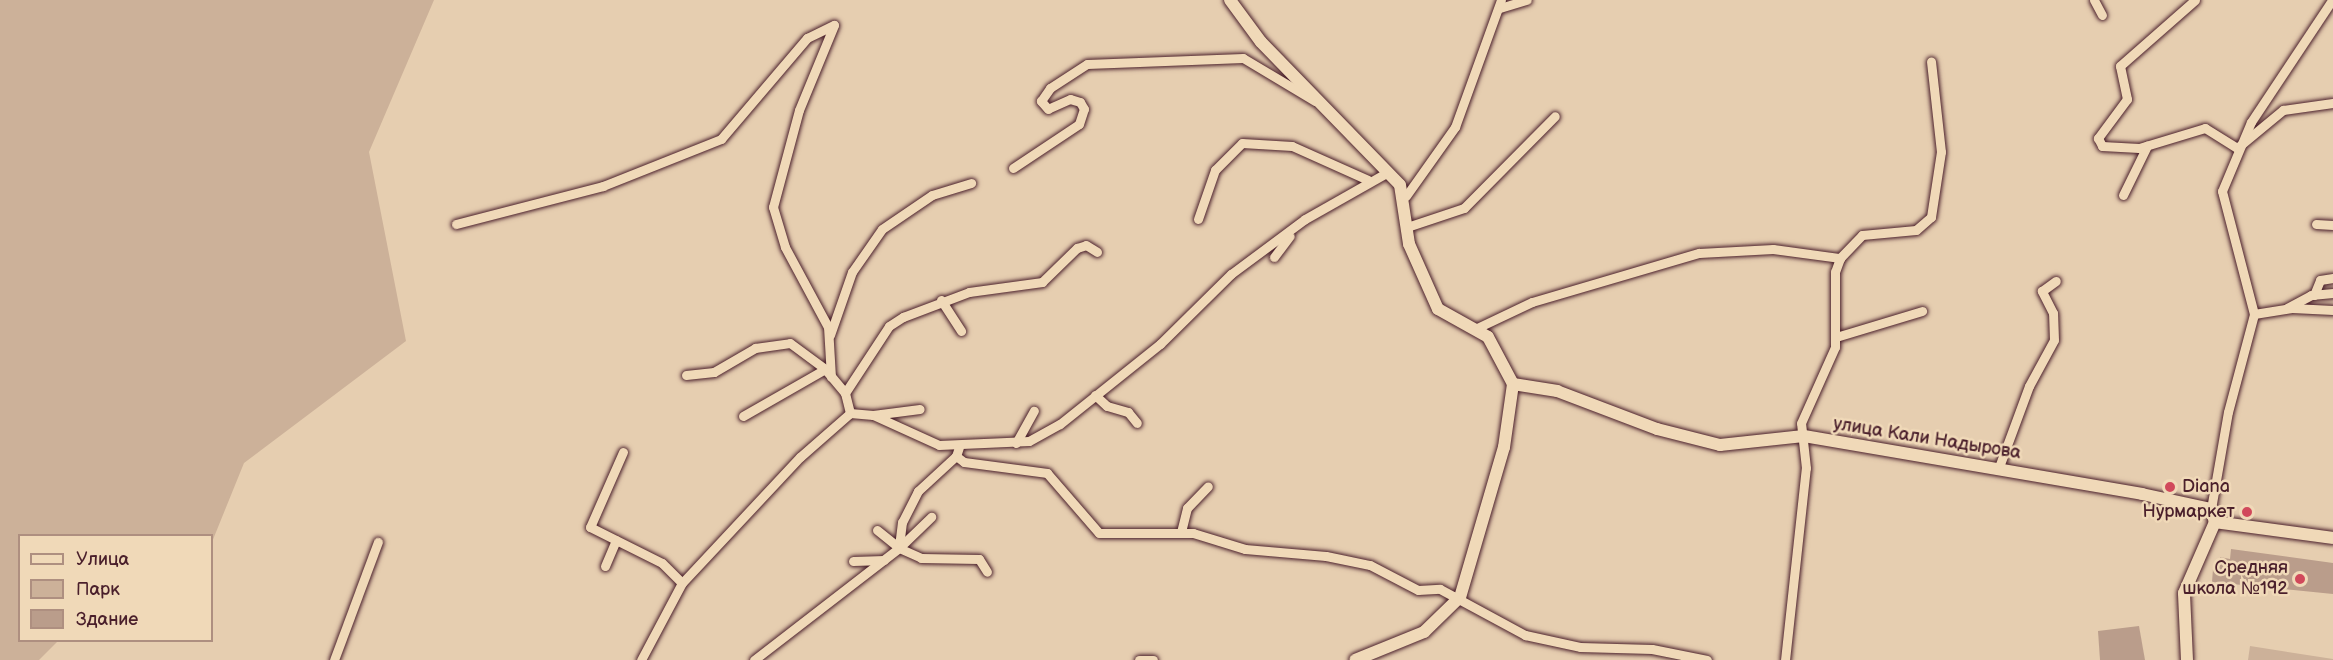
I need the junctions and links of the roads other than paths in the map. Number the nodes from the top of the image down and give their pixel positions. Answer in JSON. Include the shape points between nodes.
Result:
{"nodes":[{"id":1,"x":1230,"y":0,"type":"edge"},
{"id":2,"x":1527,"y":0,"type":"edge"},
{"id":3,"x":2094,"y":0,"type":"edge"},
{"id":4,"x":2195,"y":0,"type":"edge"},
{"id":5,"x":2332,"y":0,"type":"edge"},
{"id":6,"x":1500,"y":4,"type":"edge"},
{"id":7,"x":2102,"y":15,"type":"dead end"},
{"id":8,"x":1931,"y":62,"type":"dead end"},
{"id":9,"x":1317,"y":102,"type":"junction"},
{"id":10,"x":2333,"y":103,"type":"edge"},
{"id":11,"x":1555,"y":116,"type":"dead end"},
{"id":12,"x":2147,"y":146,"type":"junction"},
{"id":13,"x":2237,"y":148,"type":"junction"},
{"id":14,"x":1013,"y":168,"type":"dead end"},
{"id":15,"x":1388,"y":172,"type":"junction"},
{"id":16,"x":1368,"y":180,"type":"junction"},
{"id":17,"x":971,"y":183,"type":"dead end"},
{"id":18,"x":2219,"y":191,"type":"junction"},
{"id":19,"x":2123,"y":195,"type":"dead end"},
{"id":20,"x":1406,"y":196,"type":"junction"},
{"id":21,"x":2216,"y":203,"type":"dead end"},
{"id":22,"x":1198,"y":219,"type":"dead end"},
{"id":23,"x":456,"y":224,"type":"dead end"},
{"id":24,"x":2316,"y":224,"type":"dead end"},
{"id":25,"x":2333,"y":225,"type":"edge"},
{"id":26,"x":1407,"y":227,"type":"junction"},
{"id":27,"x":1292,"y":230,"type":"junction"},
{"id":28,"x":1097,"y":252,"type":"dead end"},
{"id":29,"x":1274,"y":257,"type":"dead end"},
{"id":30,"x":1840,"y":258,"type":"junction"},
{"id":31,"x":2333,"y":278,"type":"edge"},
{"id":32,"x":2056,"y":281,"type":"dead end"},
{"id":33,"x":2333,"y":293,"type":"edge"},
{"id":34,"x":2314,"y":295,"type":"junction"},
{"id":35,"x":941,"y":300,"type":"junction"},
{"id":36,"x":2285,"y":309,"type":"junction"},
{"id":37,"x":2333,"y":310,"type":"edge"},
{"id":38,"x":1922,"y":311,"type":"dead end"},
{"id":39,"x":2254,"y":314,"type":"junction"},
{"id":40,"x":1477,"y":328,"type":"junction"},
{"id":41,"x":961,"y":331,"type":"dead end"},
{"id":42,"x":830,"y":337,"type":"junction"},
{"id":43,"x":1836,"y":337,"type":"junction"},
{"id":44,"x":828,"y":373,"type":"junction"},
{"id":45,"x":686,"y":375,"type":"dead end"},
{"id":46,"x":1512,"y":384,"type":"junction"},
{"id":47,"x":845,"y":393,"type":"junction"},
{"id":48,"x":1095,"y":395,"type":"junction"},
{"id":49,"x":920,"y":409,"type":"dead end"},
{"id":50,"x":1034,"y":411,"type":"dead end"},
{"id":51,"x":850,"y":412,"type":"junction"},
{"id":52,"x":873,"y":415,"type":"junction"},
{"id":53,"x":742,"y":416,"type":"dead end"},
{"id":54,"x":1137,"y":423,"type":"dead end"},
{"id":55,"x":1804,"y":436,"type":"junction"},
{"id":56,"x":1017,"y":443,"type":"junction"},
{"id":57,"x":623,"y":452,"type":"dead end"},
{"id":58,"x":958,"y":452,"type":"junction"},
{"id":59,"x":1999,"y":467,"type":"junction"},
{"id":60,"x":1208,"y":486,"type":"dead end"},
{"id":61,"x":2213,"y":515,"type":"junction"},
{"id":62,"x":932,"y":516,"type":"dead end"},
{"id":63,"x":877,"y":531,"type":"dead end"},
{"id":64,"x":1181,"y":532,"type":"junction"},
{"id":65,"x":2333,"y":538,"type":"edge"},
{"id":66,"x":616,"y":540,"type":"junction"},
{"id":67,"x":378,"y":542,"type":"dead end"},
{"id":68,"x":899,"y":548,"type":"junction"},
{"id":69,"x":884,"y":560,"type":"junction"},
{"id":70,"x":853,"y":561,"type":"dead end"},
{"id":71,"x":606,"y":566,"type":"dead end"},
{"id":72,"x":987,"y":572,"type":"dead end"},
{"id":73,"x":682,"y":584,"type":"junction"},
{"id":74,"x":1460,"y":597,"type":"junction"},
{"id":75,"x":334,"y":660,"type":"edge"},
{"id":76,"x":641,"y":660,"type":"edge"},
{"id":77,"x":754,"y":660,"type":"edge"},
{"id":78,"x":1139,"y":660,"type":"edge"},
{"id":79,"x":1153,"y":660,"type":"edge"},
{"id":80,"x":1355,"y":660,"type":"edge"},
{"id":81,"x":1707,"y":660,"type":"edge"},
{"id":82,"x":1785,"y":660,"type":"edge"},
{"id":83,"x":2187,"y":660,"type":"edge"}],
"edges":[{"from":1,"to":9,"type":"street"},
{"from":2,"to":6,"type":"street"},
{"from":3,"to":7,"type":"street"},
{"from":4,"to":12,"type":"street","via":[[2120,66],[2127,99],[2099,142],[2117,151]]},
{"from":5,"to":13,"type":"street"},
{"from":6,"to":20,"type":"street","via":[[1455,127]]},
{"from":8,"to":30,"type":"street","via":[[1941,152],[1931,217],[1916,230],[1862,235]]},
{"from":9,"to":14,"type":"street","via":[[1243,58],[1087,64],[1050,88],[1041,101],[1048,109],[1070,99],[1080,102],[1084,109],[1079,124]]},
{"from":9,"to":15,"type":"street"},
{"from":10,"to":13,"type":"street","via":[[2283,110]]},
{"from":11,"to":26,"type":"street","via":[[1464,208]]},
{"from":12,"to":13,"type":"street","via":[[2205,128]]},
{"from":12,"to":19,"type":"street"},
{"from":13,"to":18,"type":"street"},
{"from":15,"to":16,"type":"street"},
{"from":15,"to":20,"type":"street"},
{"from":16,"to":22,"type":"street","via":[[1292,146],[1242,143],[1215,170]]},
{"from":16,"to":27,"type":"street"},
{"from":17,"to":42,"type":"street","via":[[932,195],[882,229],[852,272]]},
{"from":18,"to":21,"type":"street"},
{"from":18,"to":39,"type":"street"},
{"from":20,"to":26,"type":"street"},
{"from":23,"to":42,"type":"street","via":[[603,186],[721,139],[807,38],[834,25],[799,110],[773,207],[785,247],[824,314]]},
{"from":24,"to":25,"type":"street"},
{"from":26,"to":40,"type":"street","via":[[1413,256],[1438,309]]},
{"from":27,"to":29,"type":"street"},
{"from":27,"to":48,"type":"street","via":[[1224,279],[1160,344]]},
{"from":28,"to":35,"type":"street","via":[[1086,245],[1077,248],[1042,282]]},
{"from":30,"to":40,"type":"street","via":[[1773,249],[1699,253],[1532,302]]},
{"from":30,"to":43,"type":"street","via":[[1834,284]]},
{"from":31,"to":34,"type":"street","via":[[2320,280]]},
{"from":32,"to":59,"type":"street","via":[[2042,291],[2053,313],[2054,340],[2029,386]]},
{"from":33,"to":34,"type":"street"},
{"from":34,"to":36,"type":"street"},
{"from":35,"to":41,"type":"street"},
{"from":35,"to":47,"type":"street","via":[[889,326]]},
{"from":36,"to":37,"type":"street"},
{"from":36,"to":39,"type":"street"},
{"from":38,"to":43,"type":"street"},
{"from":39,"to":61,"type":"street","via":[[2228,412]]},
{"from":40,"to":46,"type":"street","via":[[1498,351]]},
{"from":42,"to":44,"type":"street"},
{"from":43,"to":55,"type":"street","via":[[1801,423]]},
{"from":44,"to":45,"type":"street","via":[[799,346],[777,344],[755,348],[714,372]]},
{"from":44,"to":47,"type":"street"},
{"from":44,"to":53,"type":"street"},
{"from":46,"to":55,"type":"street","name":"улица Кали Надырова","via":[[1557,391],[1657,429],[1720,445]]},
{"from":46,"to":74,"type":"street","via":[[1504,447]]},
{"from":47,"to":51,"type":"street"},
{"from":48,"to":54,"type":"street","via":[[1107,406],[1128,412]]},
{"from":48,"to":56,"type":"street","via":[[1060,424]]},
{"from":49,"to":52,"type":"street"},
{"from":50,"to":56,"type":"street"},
{"from":51,"to":52,"type":"street"},
{"from":51,"to":73,"type":"street","via":[[800,457]]},
{"from":52,"to":58,"type":"street"},
{"from":55,"to":59,"type":"street","name":"улица Кали Надырова"},
{"from":55,"to":82,"type":"street","via":[[1806,468]]},
{"from":56,"to":58,"type":"street"},
{"from":57,"to":66,"type":"street","via":[[590,527]]},
{"from":58,"to":64,"type":"street","via":[[964,462],[1047,473],[1099,533]]},
{"from":58,"to":68,"type":"street","via":[[918,490],[902,522]]},
{"from":59,"to":61,"type":"street","name":"улица Кали Надырова"},
{"from":60,"to":64,"type":"street","via":[[1187,508]]},
{"from":61,"to":65,"type":"street","name":"улица Кали Надырова"},
{"from":61,"to":83,"type":"street","via":[[2184,593]]},
{"from":62,"to":68,"type":"street"},
{"from":63,"to":68,"type":"street"},
{"from":64,"to":74,"type":"street","via":[[1245,549],[1361,563],[1405,586]]},
{"from":66,"to":71,"type":"street"},
{"from":66,"to":73,"type":"street","via":[[662,563]]},
{"from":67,"to":75,"type":"street"},
{"from":68,"to":69,"type":"street"},
{"from":68,"to":72,"type":"street","via":[[921,558],[979,559]]},
{"from":69,"to":70,"type":"street"},
{"from":69,"to":77,"type":"street"},
{"from":73,"to":76,"type":"street"},
{"from":74,"to":80,"type":"street","via":[[1424,632]]},
{"from":74,"to":81,"type":"street","via":[[1504,626],[1534,637]]},
{"from":78,"to":79,"type":"street"}]}
